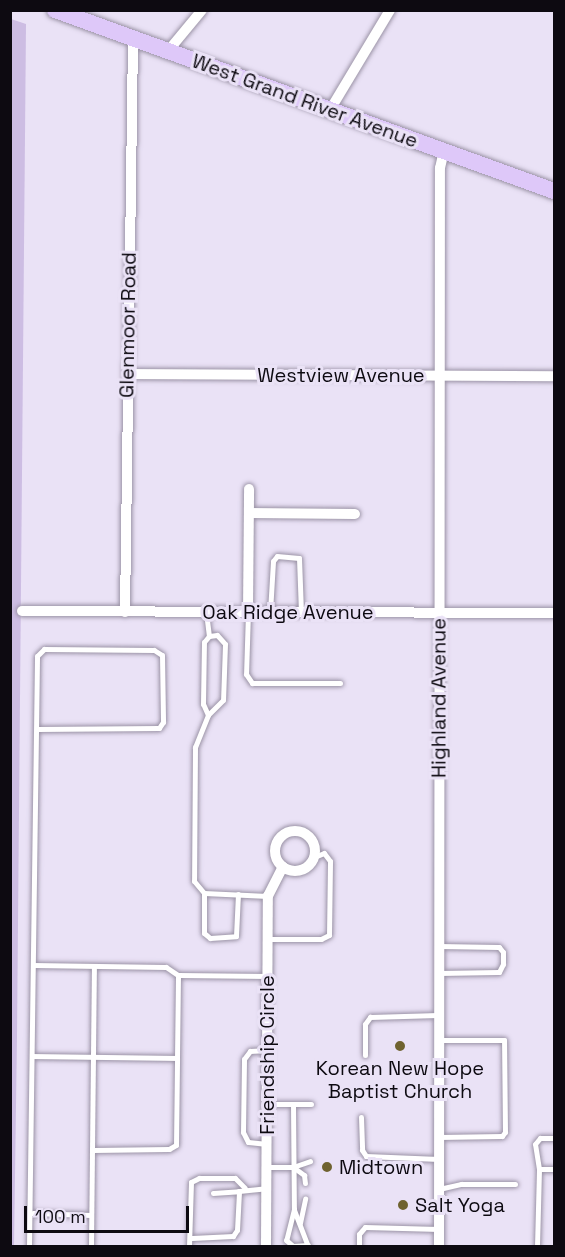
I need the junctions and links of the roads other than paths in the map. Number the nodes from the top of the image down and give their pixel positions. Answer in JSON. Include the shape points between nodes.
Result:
{"nodes":[{"id":1,"x":55,"y":10,"type":"edge"},
{"id":2,"x":202,"y":10,"type":"edge"},
{"id":3,"x":390,"y":10,"type":"edge"},
{"id":4,"x":133,"y":39,"type":"junction"},
{"id":5,"x":168,"y":51,"type":"junction"},
{"id":6,"x":330,"y":110,"type":"junction"},
{"id":7,"x":444,"y":151,"type":"junction"},
{"id":8,"x":555,"y":191,"type":"edge"},
{"id":9,"x":128,"y":374,"type":"junction"},
{"id":10,"x":439,"y":376,"type":"junction"},
{"id":11,"x":555,"y":376,"type":"edge"},
{"id":12,"x":249,"y":489,"type":"dead end"},
{"id":13,"x":249,"y":513,"type":"junction"},
{"id":14,"x":355,"y":514,"type":"dead end"},
{"id":15,"x":22,"y":611,"type":"dead end"},
{"id":16,"x":126,"y":612,"type":"junction"},
{"id":17,"x":206,"y":612,"type":"junction"},
{"id":18,"x":248,"y":612,"type":"junction"},
{"id":19,"x":270,"y":612,"type":"junction"},
{"id":20,"x":301,"y":612,"type":"junction"},
{"id":21,"x":439,"y":613,"type":"junction"},
{"id":22,"x":555,"y":613,"type":"edge"},
{"id":23,"x":209,"y":636,"type":"junction"},
{"id":24,"x":340,"y":683,"type":"dead end"},
{"id":25,"x":208,"y":715,"type":"junction"},
{"id":26,"x":37,"y":729,"type":"junction"},
{"id":27,"x":314,"y":857,"type":"junction"},
{"id":28,"x":283,"y":867,"type":"junction"},
{"id":29,"x":204,"y":893,"type":"junction"},
{"id":30,"x":238,"y":894,"type":"junction"},
{"id":31,"x":268,"y":896,"type":"junction"},
{"id":32,"x":268,"y":939,"type":"junction"},
{"id":33,"x":439,"y":946,"type":"junction"},
{"id":34,"x":33,"y":965,"type":"junction"},
{"id":35,"x":94,"y":966,"type":"junction"},
{"id":36,"x":439,"y":973,"type":"junction"},
{"id":37,"x":178,"y":975,"type":"junction"},
{"id":38,"x":268,"y":976,"type":"junction"},
{"id":39,"x":438,"y":1015,"type":"junction"},
{"id":40,"x":439,"y":1040,"type":"junction"},
{"id":41,"x":267,"y":1050,"type":"junction"},
{"id":42,"x":365,"y":1055,"type":"dead end"},
{"id":43,"x":33,"y":1056,"type":"junction"},
{"id":44,"x":94,"y":1057,"type":"junction"},
{"id":45,"x":177,"y":1058,"type":"junction"},
{"id":46,"x":267,"y":1104,"type":"junction"},
{"id":47,"x":293,"y":1104,"type":"junction"},
{"id":48,"x":311,"y":1104,"type":"dead end"},
{"id":49,"x":361,"y":1117,"type":"dead end"},
{"id":50,"x":439,"y":1137,"type":"junction"},
{"id":51,"x":555,"y":1138,"type":"edge"},
{"id":52,"x":267,"y":1144,"type":"junction"},
{"id":53,"x":93,"y":1150,"type":"junction"},
{"id":54,"x":439,"y":1159,"type":"junction"},
{"id":55,"x":310,"y":1161,"type":"dead end"},
{"id":56,"x":266,"y":1167,"type":"junction"},
{"id":57,"x":293,"y":1167,"type":"junction"},
{"id":58,"x":539,"y":1169,"type":"junction"},
{"id":59,"x":555,"y":1169,"type":"edge"},
{"id":60,"x":305,"y":1183,"type":"dead end"},
{"id":61,"x":515,"y":1184,"type":"dead end"},
{"id":62,"x":266,"y":1188,"type":"junction"},
{"id":63,"x":242,"y":1189,"type":"junction"},
{"id":64,"x":439,"y":1189,"type":"junction"},
{"id":65,"x":189,"y":1192,"type":"junction"},
{"id":66,"x":198,"y":1192,"type":"dead end"},
{"id":67,"x":213,"y":1192,"type":"dead end"},
{"id":68,"x":305,"y":1199,"type":"dead end"},
{"id":69,"x":294,"y":1209,"type":"junction"},
{"id":70,"x":33,"y":1213,"type":"junction"},
{"id":71,"x":92,"y":1215,"type":"junction"},
{"id":72,"x":300,"y":1222,"type":"junction"},
{"id":73,"x":439,"y":1229,"type":"junction"},
{"id":74,"x":192,"y":1238,"type":"junction"},
{"id":75,"x":29,"y":1246,"type":"edge"},
{"id":76,"x":91,"y":1246,"type":"edge"},
{"id":77,"x":189,"y":1246,"type":"edge"},
{"id":78,"x":266,"y":1246,"type":"edge"},
{"id":79,"x":308,"y":1246,"type":"edge"},
{"id":80,"x":359,"y":1246,"type":"edge"},
{"id":81,"x":439,"y":1246,"type":"edge"},
{"id":82,"x":537,"y":1246,"type":"edge"}],
"edges":[{"from":1,"to":4,"type":"main road","name":"West Grand River Avenue"},
{"from":2,"to":5,"type":"street"},
{"from":3,"to":6,"type":"street"},
{"from":4,"to":5,"type":"main road","name":"West Grand River Avenue"},
{"from":4,"to":9,"type":"street","name":"Glenmoor Road"},
{"from":5,"to":6,"type":"main road","name":"West Grand River Avenue"},
{"from":6,"to":7,"type":"main road","name":"West Grand River Avenue"},
{"from":7,"to":8,"type":"main road","name":"West Grand River Avenue"},
{"from":7,"to":10,"type":"street","name":"Highland Avenue","via":[[440,168]]},
{"from":9,"to":10,"type":"street","name":"Westview Avenue"},
{"from":9,"to":16,"type":"street","name":"Glenmoor Road"},
{"from":10,"to":11,"type":"street","name":"Westview Avenue"},
{"from":10,"to":21,"type":"street","name":"Highland Avenue"},
{"from":12,"to":13,"type":"street"},
{"from":13,"to":14,"type":"street"},
{"from":13,"to":18,"type":"street"},
{"from":15,"to":16,"type":"street","name":"Oak Ridge Avenue"},
{"from":16,"to":17,"type":"street","name":"Oak Ridge Avenue"},
{"from":17,"to":18,"type":"street","name":"Oak Ridge Avenue"},
{"from":17,"to":23,"type":"lane"},
{"from":18,"to":19,"type":"street","name":"Oak Ridge Avenue"},
{"from":18,"to":24,"type":"lane","via":[[246,674],[252,683]]},
{"from":19,"to":20,"type":"street","name":"Oak Ridge Avenue"},
{"from":19,"to":20,"type":"lane","via":[[274,558],[295,556],[300,561]]},
{"from":20,"to":21,"type":"street","name":"Oak Ridge Avenue"},
{"from":21,"to":22,"type":"street","name":"Oak Ridge Avenue"},
{"from":21,"to":33,"type":"street","name":"Highland Avenue"},
{"from":23,"to":25,"type":"lane","via":[[204,642],[203,704]]},
{"from":23,"to":25,"type":"lane","via":[[221,637],[225,644],[221,705]]},
{"from":25,"to":29,"type":"lane","via":[[195,747],[194,780],[193,877]]},
{"from":26,"to":26,"type":"lane","via":[[37,656],[41,650],[154,650],[162,655],[163,722],[159,728]]},
{"from":26,"to":34,"type":"lane"},
{"from":27,"to":28,"type":"street","via":[[300,872]]},
{"from":27,"to":28,"type":"street","via":[[303,831],[286,831],[276,844]]},
{"from":27,"to":32,"type":"lane","via":[[324,853],[330,861],[329,935],[321,939]]},
{"from":28,"to":31,"type":"street","name":"Friendship Circle"},
{"from":29,"to":30,"type":"lane"},
{"from":29,"to":30,"type":"lane","via":[[204,933],[210,938],[236,936]]},
{"from":30,"to":31,"type":"lane"},
{"from":31,"to":32,"type":"street","name":"Friendship Circle"},
{"from":32,"to":38,"type":"street","name":"Friendship Circle"},
{"from":33,"to":36,"type":"street","name":"Highland Avenue"},
{"from":33,"to":36,"type":"lane","via":[[499,947],[503,964],[499,972]]},
{"from":34,"to":35,"type":"lane"},
{"from":34,"to":43,"type":"lane"},
{"from":35,"to":37,"type":"lane","via":[[166,967]]},
{"from":35,"to":44,"type":"lane"},
{"from":36,"to":39,"type":"street","name":"Highland Avenue"},
{"from":37,"to":38,"type":"lane"},
{"from":37,"to":45,"type":"lane"},
{"from":38,"to":41,"type":"street","name":"Friendship Circle"},
{"from":39,"to":40,"type":"street","name":"Highland Avenue"},
{"from":39,"to":42,"type":"lane","via":[[370,1017],[365,1024]]},
{"from":40,"to":50,"type":"street","name":"Highland Avenue"},
{"from":40,"to":50,"type":"lane","via":[[504,1040],[505,1132],[502,1136]]},
{"from":41,"to":46,"type":"street","name":"Friendship Circle"},
{"from":41,"to":52,"type":"lane","via":[[250,1051],[244,1059],[243,1132],[248,1142]]},
{"from":43,"to":44,"type":"lane"},
{"from":43,"to":70,"type":"lane"},
{"from":44,"to":45,"type":"lane"},
{"from":44,"to":53,"type":"lane"},
{"from":45,"to":53,"type":"lane","via":[[176,1145],[169,1149]]},
{"from":46,"to":47,"type":"lane"},
{"from":46,"to":52,"type":"street","name":"Friendship Circle"},
{"from":47,"to":48,"type":"lane"},
{"from":47,"to":57,"type":"lane"},
{"from":49,"to":54,"type":"lane","via":[[362,1150],[366,1156]]},
{"from":50,"to":54,"type":"street","name":"Highland Avenue"},
{"from":51,"to":58,"type":"lane","via":[[537,1140],[535,1162]]},
{"from":52,"to":56,"type":"street","name":"Friendship Circle"},
{"from":53,"to":71,"type":"lane"},
{"from":54,"to":64,"type":"street","name":"Highland Avenue"},
{"from":55,"to":57,"type":"lane"},
{"from":56,"to":57,"type":"lane"},
{"from":56,"to":62,"type":"street","name":"Friendship Circle"},
{"from":57,"to":60,"type":"lane","via":[[304,1175]]},
{"from":57,"to":69,"type":"lane"},
{"from":58,"to":59,"type":"lane"},
{"from":58,"to":82,"type":"lane"},
{"from":61,"to":64,"type":"lane","via":[[461,1184]]},
{"from":62,"to":63,"type":"lane"},
{"from":62,"to":78,"type":"street","name":"Friendship Circle"},
{"from":63,"to":65,"type":"lane","via":[[235,1178],[200,1178],[191,1182]]},
{"from":63,"to":67,"type":"lane"},
{"from":63,"to":74,"type":"lane","via":[[236,1234]]},
{"from":64,"to":73,"type":"street","name":"Highland Avenue"},
{"from":65,"to":66,"type":"lane"},
{"from":65,"to":74,"type":"lane"},
{"from":68,"to":72,"type":"lane"},
{"from":69,"to":72,"type":"lane"},
{"from":69,"to":79,"type":"lane","via":[[287,1242]]},
{"from":70,"to":71,"type":"lane"},
{"from":70,"to":75,"type":"lane"},
{"from":71,"to":76,"type":"lane"},
{"from":72,"to":79,"type":"lane"},
{"from":73,"to":80,"type":"lane","via":[[365,1227],[359,1234]]},
{"from":73,"to":81,"type":"street","name":"Highland Avenue"},
{"from":74,"to":77,"type":"lane"}]}
